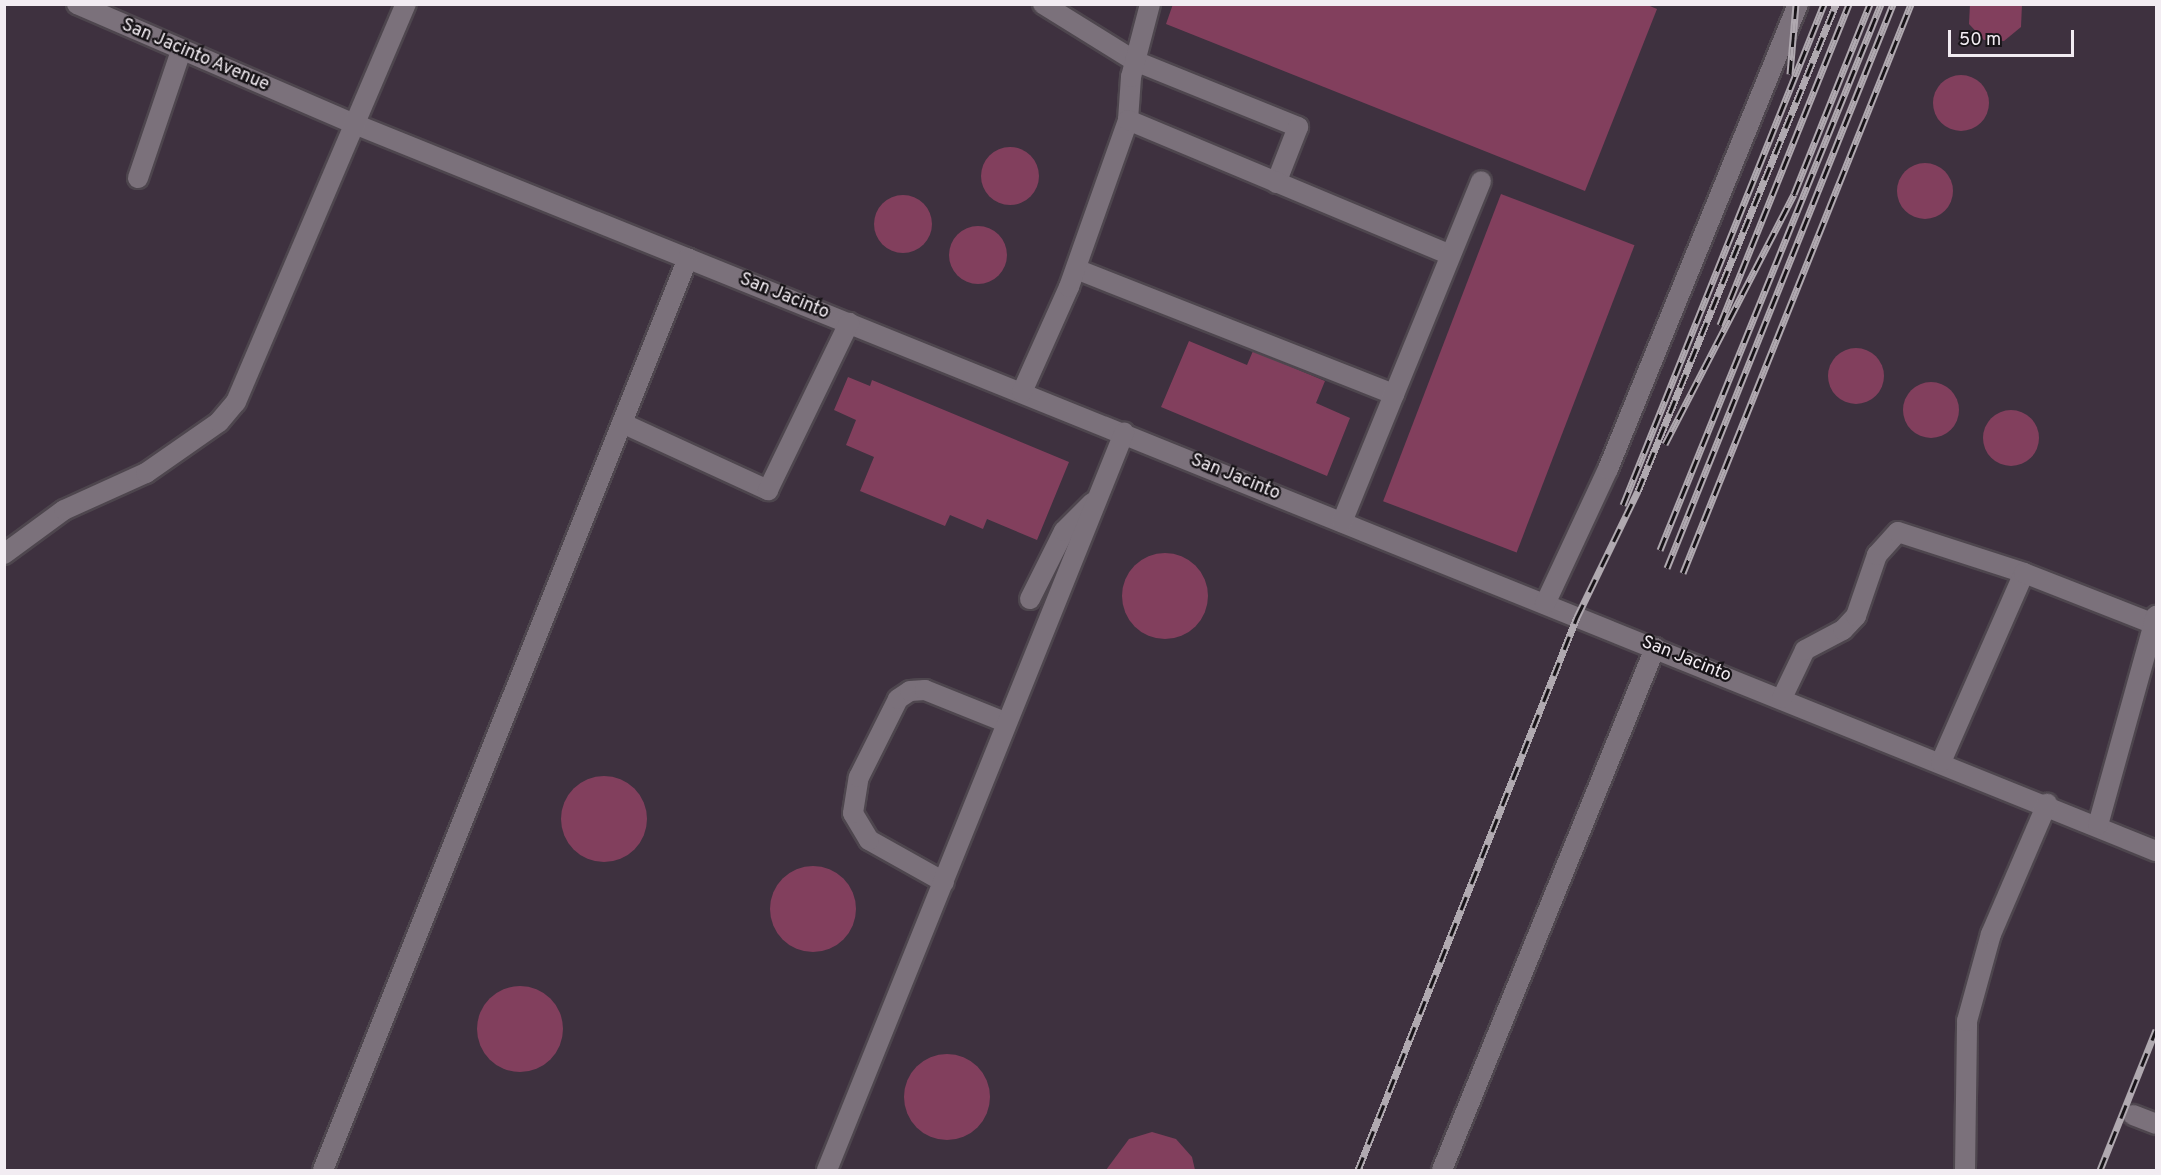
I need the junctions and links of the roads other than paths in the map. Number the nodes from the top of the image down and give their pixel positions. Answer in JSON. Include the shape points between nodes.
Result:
{"nodes":[{"id":1,"x":76,"y":4,"type":"edge"},
{"id":2,"x":406,"y":4,"type":"edge"},
{"id":3,"x":1043,"y":4,"type":"edge"},
{"id":4,"x":1150,"y":4,"type":"edge"},
{"id":5,"x":1798,"y":4,"type":"edge"},
{"id":6,"x":181,"y":51,"type":"junction"},
{"id":7,"x":1135,"y":61,"type":"junction"},
{"id":8,"x":314,"y":106,"type":"joint"},
{"id":9,"x":1128,"y":120,"type":"junction"},
{"id":10,"x":357,"y":125,"type":"junction"},
{"id":11,"x":138,"y":178,"type":"dead end"},
{"id":12,"x":1481,"y":181,"type":"dead end"},
{"id":13,"x":1276,"y":183,"type":"junction"},
{"id":14,"x":1450,"y":255,"type":"junction"},
{"id":15,"x":688,"y":258,"type":"junction"},
{"id":16,"x":1076,"y":269,"type":"junction"},
{"id":17,"x":849,"y":323,"type":"junction"},
{"id":18,"x":1022,"y":392,"type":"junction"},
{"id":19,"x":1394,"y":394,"type":"junction"},
{"id":20,"x":622,"y":423,"type":"junction"},
{"id":21,"x":1124,"y":433,"type":"junction"},
{"id":22,"x":1098,"y":496,"type":"junction"},
{"id":23,"x":1342,"y":522,"type":"junction"},
{"id":24,"x":4,"y":554,"type":"edge"},
{"id":25,"x":2024,"y":573,"type":"junction"},
{"id":26,"x":1030,"y":599,"type":"dead end"},
{"id":27,"x":1545,"y":604,"type":"junction"},
{"id":28,"x":2155,"y":620,"type":"edge"},
{"id":29,"x":1655,"y":648,"type":"junction"},
{"id":30,"x":1782,"y":698,"type":"junction"},
{"id":31,"x":1007,"y":723,"type":"junction"},
{"id":32,"x":1941,"y":762,"type":"junction"},
{"id":33,"x":2047,"y":804,"type":"junction"},
{"id":34,"x":2098,"y":825,"type":"junction"},
{"id":35,"x":2157,"y":851,"type":"edge"},
{"id":36,"x":944,"y":882,"type":"junction"},
{"id":37,"x":2133,"y":1115,"type":"dead end"},
{"id":38,"x":2157,"y":1124,"type":"edge"},
{"id":39,"x":323,"y":1170,"type":"edge"},
{"id":40,"x":827,"y":1170,"type":"edge"},
{"id":41,"x":1442,"y":1170,"type":"edge"},
{"id":42,"x":1965,"y":1170,"type":"edge"}],
"edges":[{"from":1,"to":6,"type":"street","name":"San Jacinto Avenue"},
{"from":2,"to":10,"type":"street"},
{"from":3,"to":7,"type":"street"},
{"from":4,"to":7,"type":"street"},
{"from":5,"to":27,"type":"street","via":[[1608,469]]},
{"from":6,"to":8,"type":"street","name":"San Jacinto Avenue"},
{"from":6,"to":11,"type":"street"},
{"from":7,"to":9,"type":"street"},
{"from":7,"to":13,"type":"street","via":[[1298,127]]},
{"from":8,"to":10,"type":"street","name":"San Jacinto"},
{"from":9,"to":13,"type":"street"},
{"from":9,"to":16,"type":"street"},
{"from":10,"to":15,"type":"street","name":"San Jacinto"},
{"from":10,"to":24,"type":"street","via":[[337,158],[237,402],[219,422],[146,473],[64,510]]},
{"from":12,"to":14,"type":"street"},
{"from":13,"to":14,"type":"street"},
{"from":14,"to":19,"type":"street"},
{"from":15,"to":17,"type":"street","name":"San Jacinto"},
{"from":15,"to":20,"type":"street"},
{"from":16,"to":18,"type":"street"},
{"from":16,"to":19,"type":"street"},
{"from":17,"to":18,"type":"street","name":"San Jacinto"},
{"from":17,"to":20,"type":"street","via":[[768,490]]},
{"from":18,"to":21,"type":"street","name":"San Jacinto"},
{"from":19,"to":23,"type":"street"},
{"from":20,"to":39,"type":"street"},
{"from":21,"to":22,"type":"street"},
{"from":21,"to":23,"type":"street","name":"San Jacinto"},
{"from":22,"to":26,"type":"street","via":[[1064,531]]},
{"from":22,"to":31,"type":"street"},
{"from":23,"to":27,"type":"street","name":"San Jacinto"},
{"from":25,"to":28,"type":"street"},
{"from":25,"to":30,"type":"street","via":[[1898,532],[1877,555],[1856,616],[1843,630],[1805,650]]},
{"from":25,"to":32,"type":"street"},
{"from":27,"to":29,"type":"street","name":"San Jacinto"},
{"from":28,"to":34,"type":"street"},
{"from":29,"to":30,"type":"street","name":"San Jacinto"},
{"from":29,"to":41,"type":"street"},
{"from":30,"to":32,"type":"street","name":"San Jacinto"},
{"from":31,"to":36,"type":"street"},
{"from":31,"to":36,"type":"street","via":[[926,690],[910,691],[898,699],[859,777],[853,813],[870,840]]},
{"from":32,"to":33,"type":"street","name":"San Jacinto"},
{"from":33,"to":34,"type":"street","name":"San Jacinto"},
{"from":33,"to":42,"type":"street","via":[[1991,934],[1966,1021]]},
{"from":34,"to":35,"type":"street","name":"San Jacinto"},
{"from":36,"to":40,"type":"street"},
{"from":37,"to":38,"type":"street"}]}
